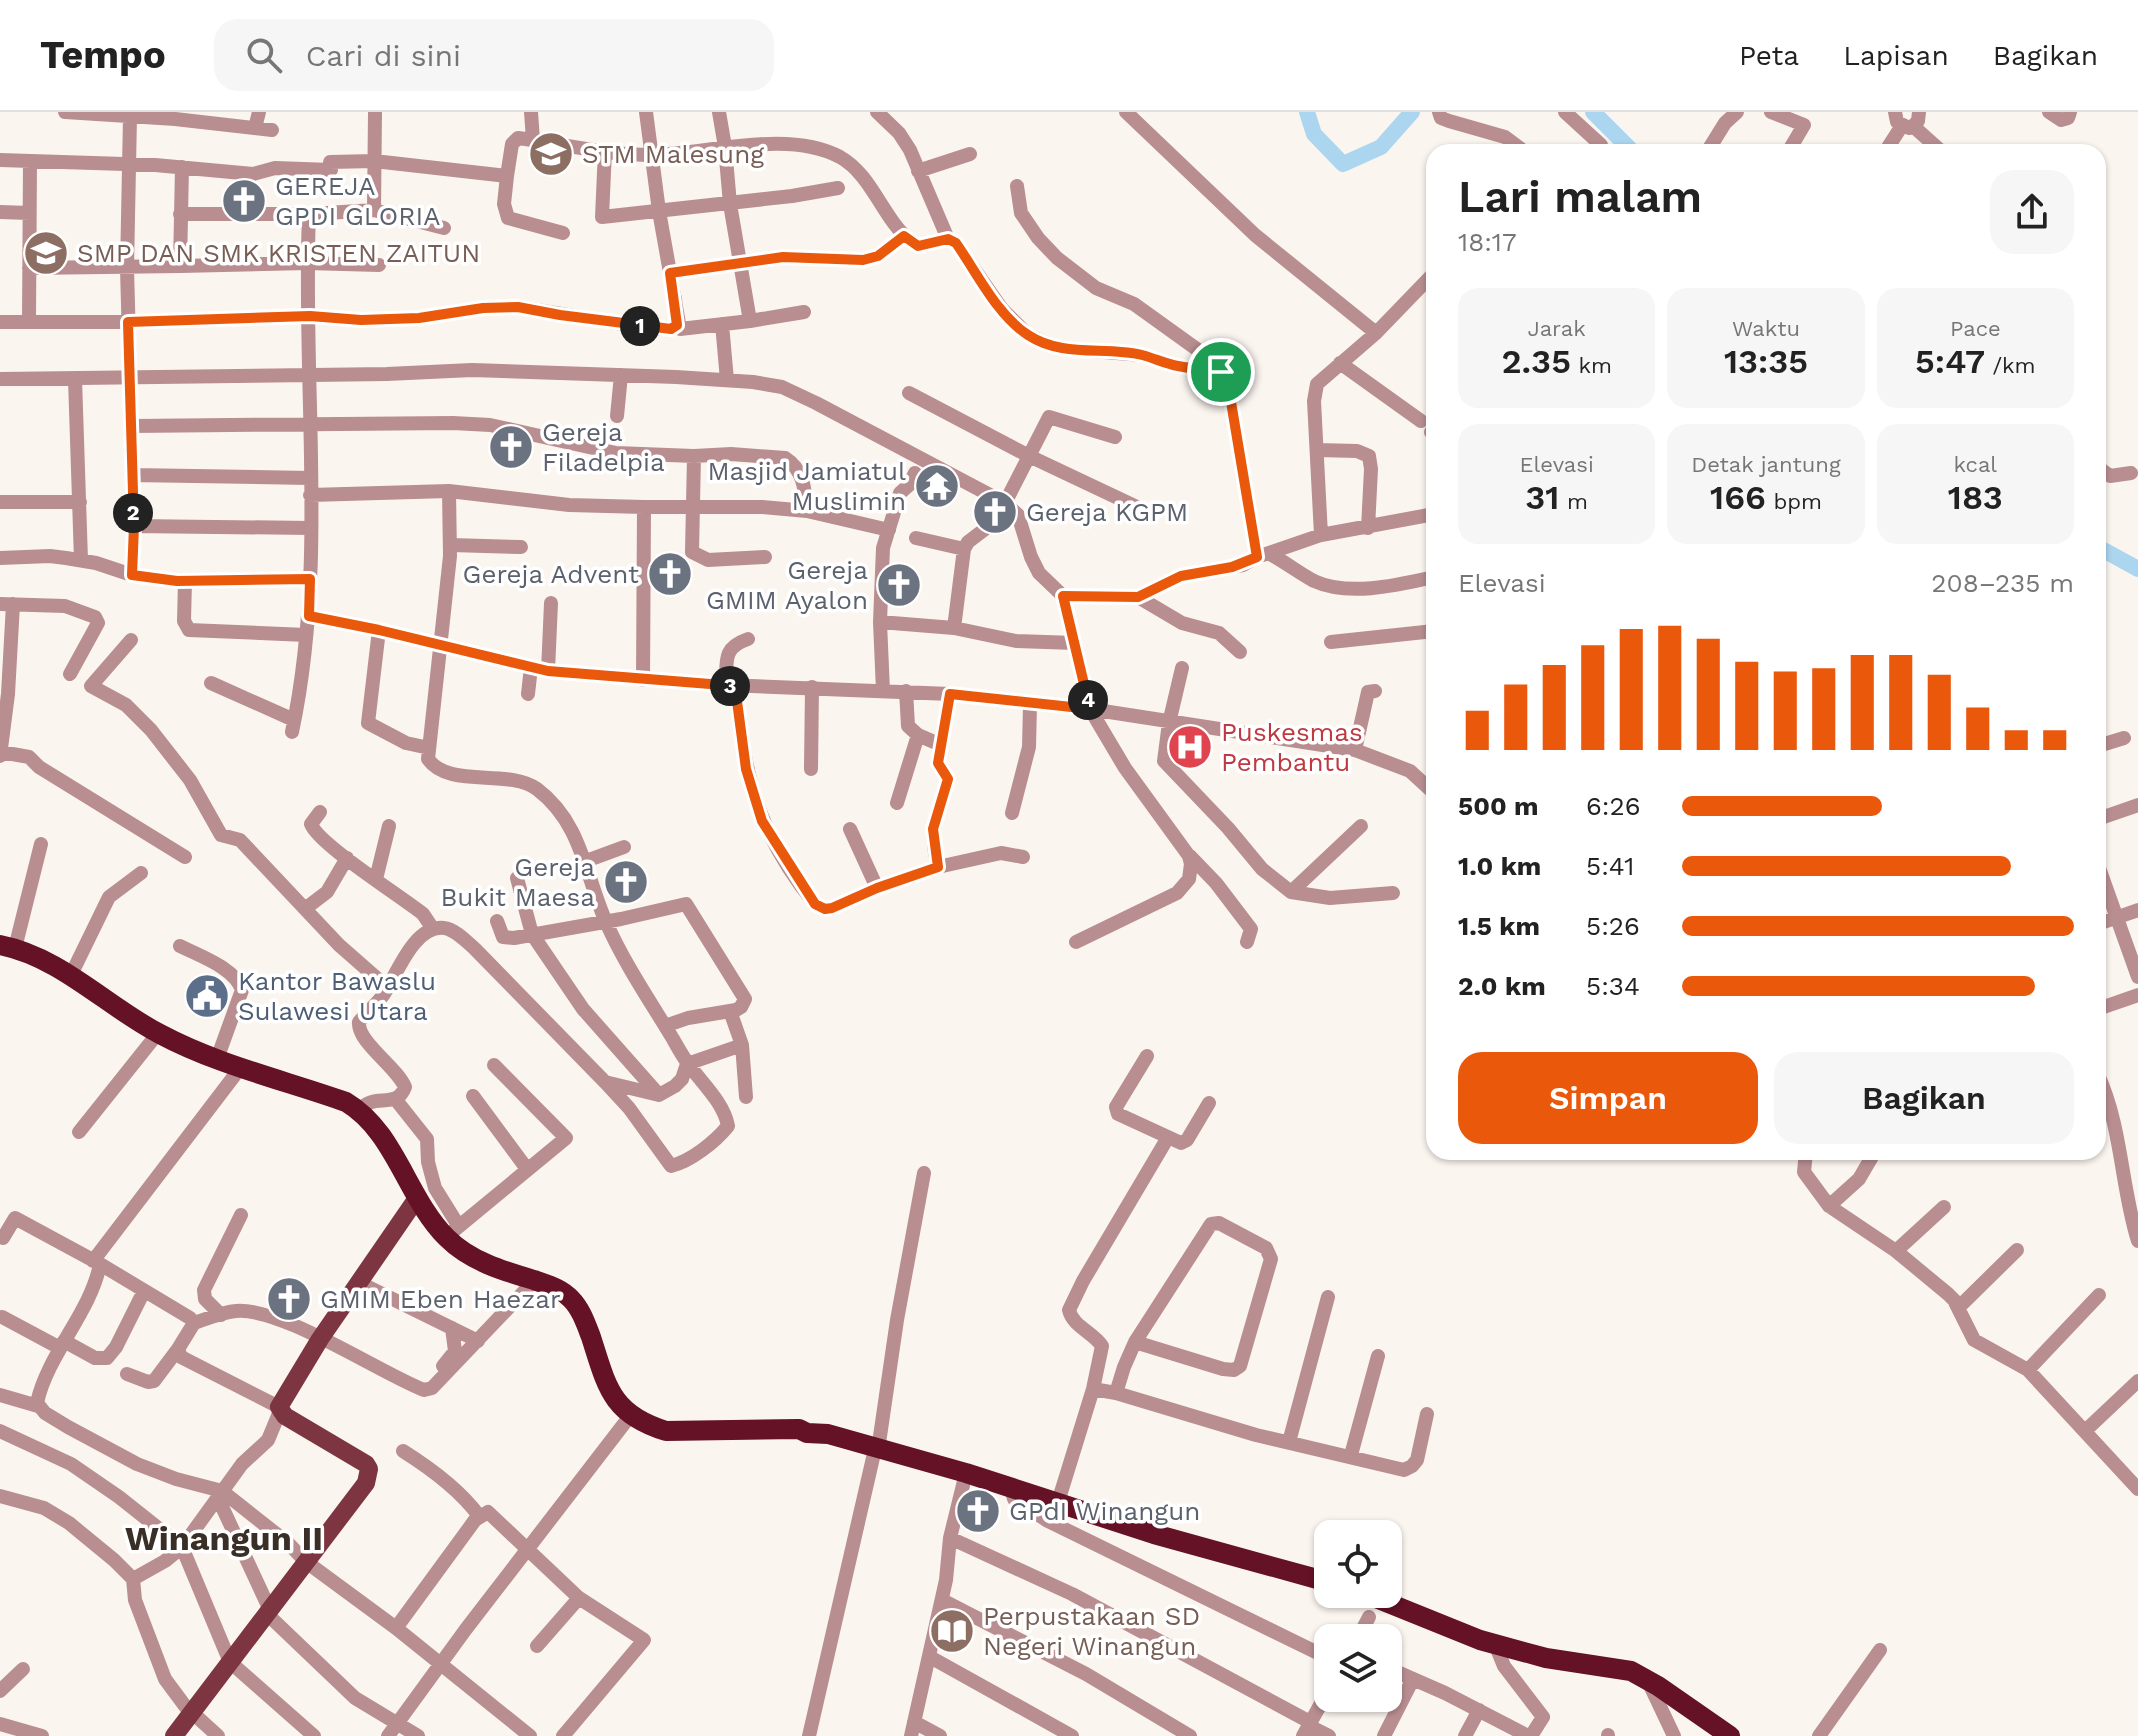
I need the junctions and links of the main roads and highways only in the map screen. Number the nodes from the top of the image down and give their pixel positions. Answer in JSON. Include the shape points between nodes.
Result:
{"nodes":[{"id":1,"x":7,"y":946,"type":"edge"},
{"id":2,"x":417,"y":1198,"type":"junction"},
{"id":3,"x":1314,"y":1578,"type":"edge"},
{"id":4,"x":1399,"y":1608,"type":"edge"},
{"id":5,"x":174,"y":1736,"type":"edge"},
{"id":6,"x":1730,"y":1736,"type":"edge"}],
"edges":[{"from":1,"to":2,"type":"highway","via":[[52,964],[158,1033],[360,1110],[381,1134]]},
{"from":2,"to":3,"type":"highway","via":[[452,1231],[469,1256],[557,1288],[571,1299],[581,1312],[610,1391],[630,1416],[666,1431],[799,1429],[828,1434]]},
{"from":2,"to":5,"type":"main road","via":[[320,1339],[280,1409],[362,1461],[369,1469],[366,1483]]},
{"from":4,"to":6,"type":"highway","via":[[1546,1658],[1631,1671]]}]}
